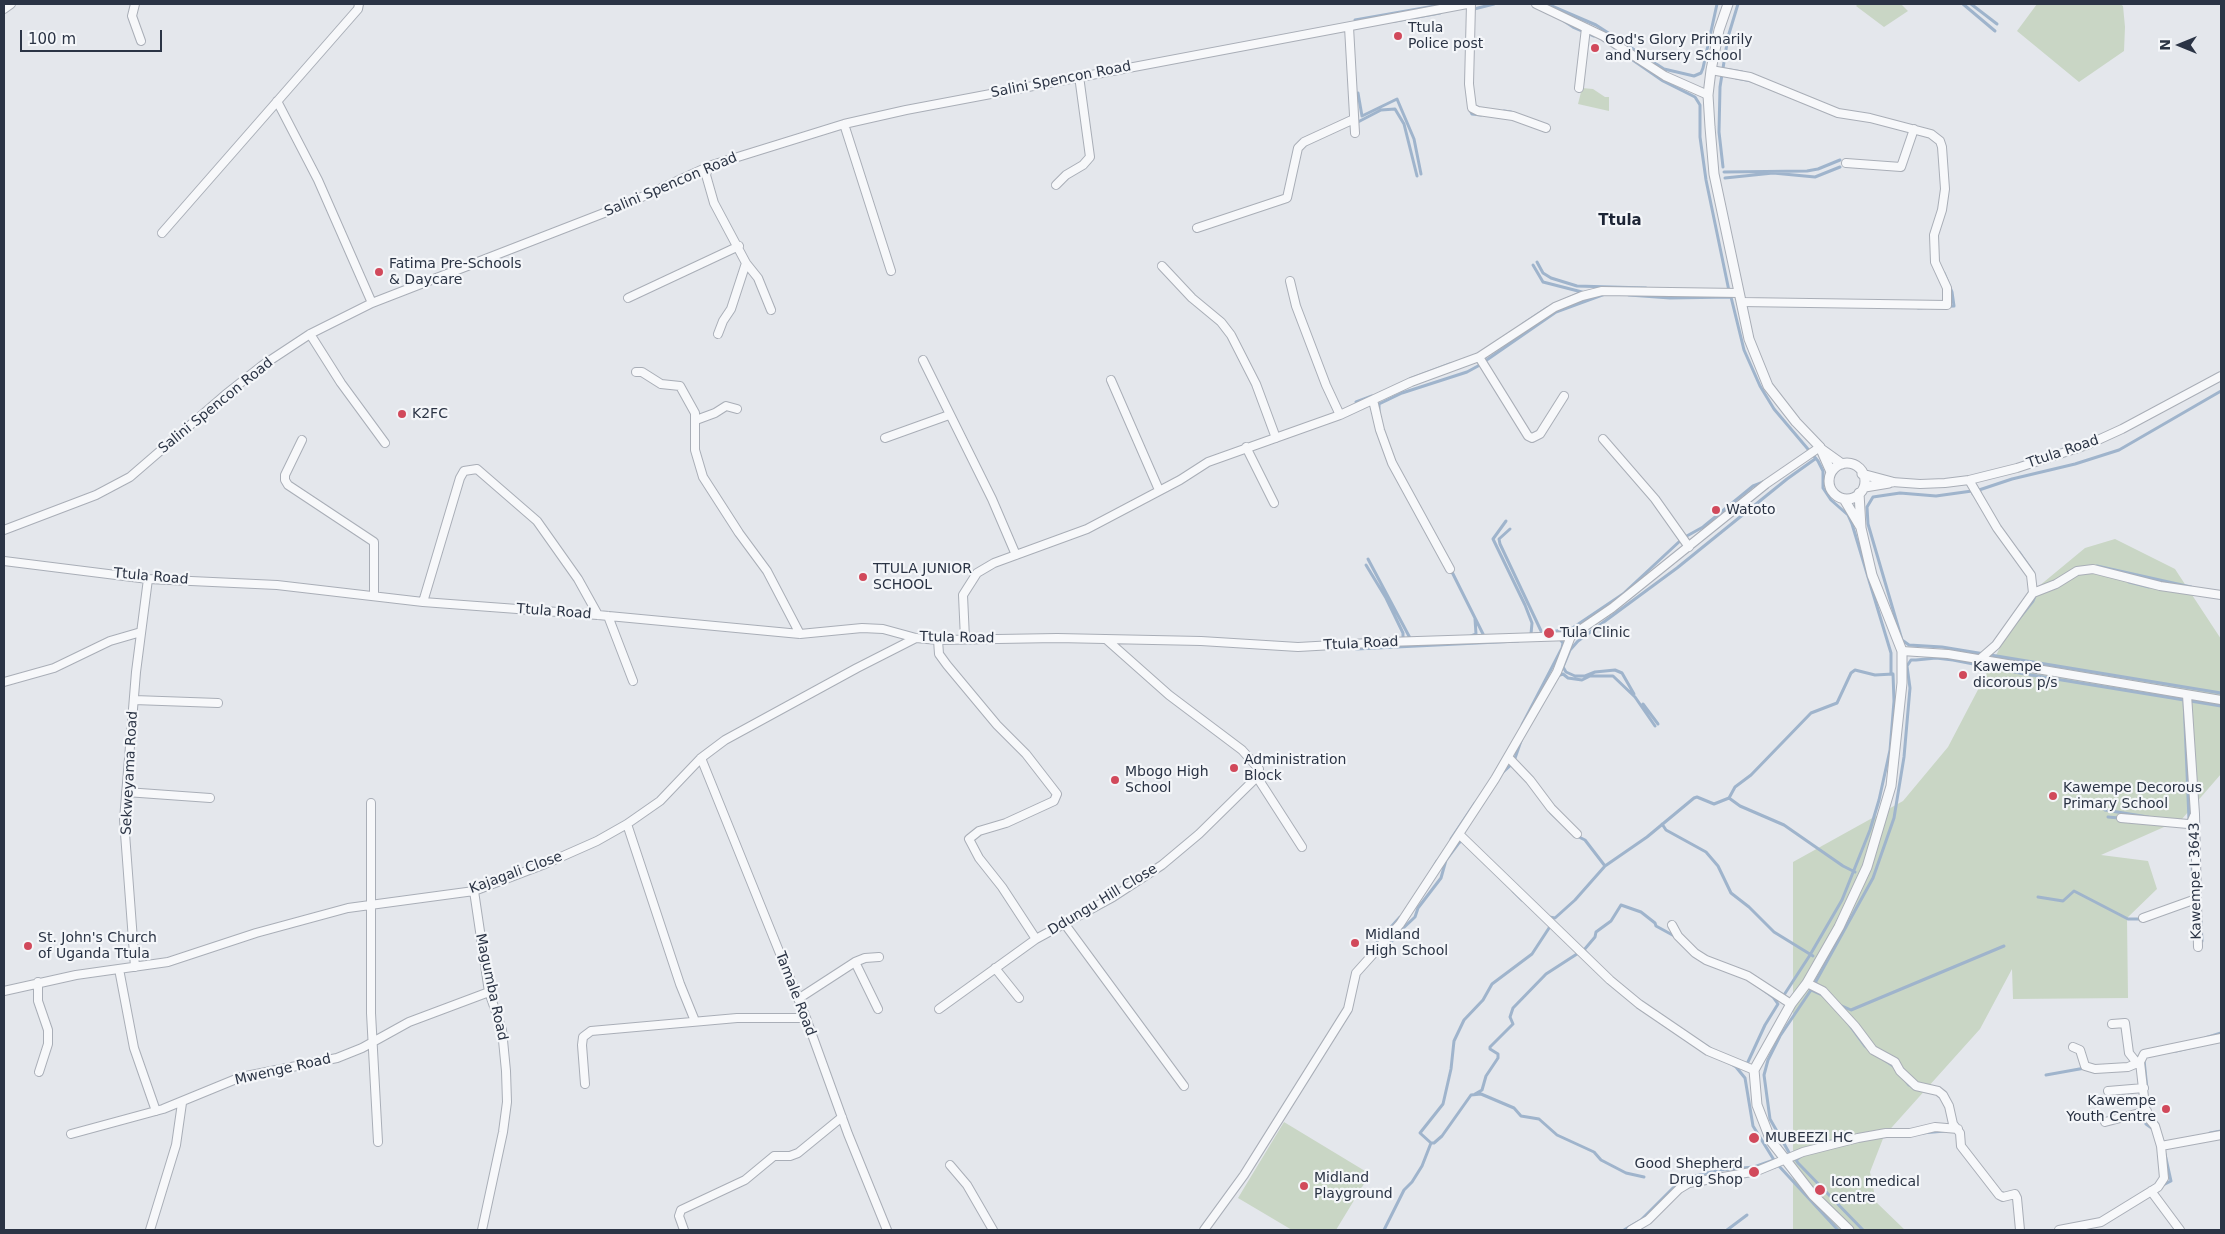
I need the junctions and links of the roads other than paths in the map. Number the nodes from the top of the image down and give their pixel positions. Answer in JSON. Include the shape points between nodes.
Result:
{"nodes":[{"id":1,"x":11,"y":4,"type":"edge"},
{"id":2,"x":135,"y":4,"type":"edge"},
{"id":3,"x":359,"y":4,"type":"edge"},
{"id":4,"x":1469,"y":4,"type":"edge"},
{"id":5,"x":1536,"y":4,"type":"edge"},
{"id":6,"x":1728,"y":4,"type":"edge"},
{"id":7,"x":4,"y":9,"type":"edge"},
{"id":8,"x":1349,"y":27,"type":"junction"},
{"id":9,"x":1586,"y":28,"type":"junction"},
{"id":10,"x":141,"y":41,"type":"dead end"},
{"id":11,"x":1711,"y":70,"type":"junction"},
{"id":12,"x":1079,"y":76,"type":"junction"},
{"id":13,"x":1579,"y":88,"type":"dead end"},
{"id":14,"x":1708,"y":95,"type":"junction"},
{"id":15,"x":277,"y":102,"type":"junction"},
{"id":16,"x":1354,"y":119,"type":"junction"},
{"id":17,"x":844,"y":124,"type":"junction"},
{"id":18,"x":1546,"y":128,"type":"dead end"},
{"id":19,"x":1914,"y":129,"type":"junction"},
{"id":20,"x":1355,"y":133,"type":"dead end"},
{"id":21,"x":1846,"y":163,"type":"dead end"},
{"id":22,"x":708,"y":167,"type":"junction"},
{"id":23,"x":1056,"y":185,"type":"dead end"},
{"id":24,"x":1196,"y":228,"type":"dead end"},
{"id":25,"x":162,"y":233,"type":"dead end"},
{"id":26,"x":739,"y":246,"type":"junction"},
{"id":27,"x":746,"y":263,"type":"junction"},
{"id":28,"x":1162,"y":266,"type":"dead end"},
{"id":29,"x":891,"y":271,"type":"dead end"},
{"id":30,"x":1290,"y":281,"type":"dead end"},
{"id":31,"x":1740,"y":297,"type":"junction"},
{"id":32,"x":628,"y":298,"type":"dead end"},
{"id":33,"x":372,"y":303,"type":"junction"},
{"id":34,"x":771,"y":310,"type":"dead end"},
{"id":35,"x":310,"y":334,"type":"junction"},
{"id":36,"x":718,"y":334,"type":"dead end"},
{"id":37,"x":1480,"y":357,"type":"junction"},
{"id":38,"x":923,"y":360,"type":"dead end"},
{"id":39,"x":636,"y":372,"type":"dead end"},
{"id":40,"x":2221,"y":376,"type":"edge"},
{"id":41,"x":1111,"y":380,"type":"dead end"},
{"id":42,"x":1564,"y":396,"type":"dead end"},
{"id":43,"x":1373,"y":400,"type":"junction"},
{"id":44,"x":737,"y":409,"type":"dead end"},
{"id":45,"x":949,"y":415,"type":"junction"},
{"id":46,"x":1340,"y":415,"type":"junction"},
{"id":47,"x":696,"y":420,"type":"junction"},
{"id":48,"x":885,"y":438,"type":"dead end"},
{"id":49,"x":1276,"y":438,"type":"junction"},
{"id":50,"x":1603,"y":439,"type":"dead end"},
{"id":51,"x":302,"y":440,"type":"dead end"},
{"id":52,"x":385,"y":443,"type":"dead end"},
{"id":53,"x":1246,"y":447,"type":"junction"},
{"id":54,"x":1820,"y":448,"type":"junction"},
{"id":55,"x":1842,"y":464,"type":"junction"},
{"id":56,"x":1831,"y":472,"type":"junction"},
{"id":57,"x":1862,"y":474,"type":"junction"},
{"id":58,"x":1969,"y":480,"type":"junction"},
{"id":59,"x":1892,"y":482,"type":"junction"},
{"id":60,"x":1159,"y":490,"type":"junction"},
{"id":61,"x":1862,"y":490,"type":"junction"},
{"id":62,"x":1844,"y":499,"type":"junction"},
{"id":63,"x":1274,"y":502,"type":"dead end"},
{"id":64,"x":1861,"y":528,"type":"junction"},
{"id":65,"x":4,"y":530,"type":"edge"},
{"id":66,"x":1690,"y":547,"type":"junction"},
{"id":67,"x":1016,"y":555,"type":"junction"},
{"id":68,"x":4,"y":561,"type":"edge"},
{"id":69,"x":1450,"y":569,"type":"dead end"},
{"id":70,"x":148,"y":579,"type":"junction"},
{"id":71,"x":2033,"y":593,"type":"junction"},
{"id":72,"x":2221,"y":594,"type":"edge"},
{"id":73,"x":374,"y":596,"type":"junction"},
{"id":74,"x":423,"y":602,"type":"junction"},
{"id":75,"x":598,"y":615,"type":"junction"},
{"id":76,"x":608,"y":616,"type":"junction"},
{"id":77,"x":141,"y":632,"type":"junction"},
{"id":78,"x":800,"y":634,"type":"junction"},
{"id":79,"x":1571,"y":636,"type":"junction"},
{"id":80,"x":916,"y":638,"type":"junction"},
{"id":81,"x":938,"y":640,"type":"junction"},
{"id":82,"x":965,"y":640,"type":"junction"},
{"id":83,"x":1107,"y":640,"type":"junction"},
{"id":84,"x":1902,"y":651,"type":"junction"},
{"id":85,"x":1980,"y":659,"type":"junction"},
{"id":86,"x":633,"y":681,"type":"dead end"},
{"id":87,"x":4,"y":682,"type":"edge"},
{"id":88,"x":2186,"y":695,"type":"junction"},
{"id":89,"x":134,"y":700,"type":"junction"},
{"id":90,"x":2221,"y":700,"type":"edge"},
{"id":91,"x":218,"y":703,"type":"dead end"},
{"id":92,"x":1508,"y":757,"type":"junction"},
{"id":93,"x":701,"y":758,"type":"junction"},
{"id":94,"x":1258,"y":777,"type":"junction"},
{"id":95,"x":126,"y":792,"type":"junction"},
{"id":96,"x":210,"y":798,"type":"dead end"},
{"id":97,"x":371,"y":803,"type":"dead end"},
{"id":98,"x":2194,"y":814,"type":"junction"},
{"id":99,"x":2120,"y":818,"type":"dead end"},
{"id":100,"x":627,"y":824,"type":"junction"},
{"id":101,"x":1577,"y":834,"type":"dead end"},
{"id":102,"x":1460,"y":835,"type":"junction"},
{"id":103,"x":1302,"y":847,"type":"dead end"},
{"id":104,"x":474,"y":891,"type":"junction"},
{"id":105,"x":2196,"y":899,"type":"junction"},
{"id":106,"x":370,"y":904,"type":"junction"},
{"id":107,"x":2143,"y":918,"type":"dead end"},
{"id":108,"x":1064,"y":923,"type":"junction"},
{"id":109,"x":1672,"y":925,"type":"dead end"},
{"id":110,"x":1036,"y":940,"type":"junction"},
{"id":111,"x":2198,"y":947,"type":"dead end"},
{"id":112,"x":879,"y":957,"type":"dead end"},
{"id":113,"x":854,"y":962,"type":"junction"},
{"id":114,"x":135,"y":967,"type":"junction"},
{"id":115,"x":995,"y":968,"type":"junction"},
{"id":116,"x":120,"y":969,"type":"junction"},
{"id":117,"x":38,"y":982,"type":"junction"},
{"id":118,"x":1807,"y":983,"type":"junction"},
{"id":119,"x":4,"y":991,"type":"edge"},
{"id":120,"x":490,"y":992,"type":"junction"},
{"id":121,"x":1019,"y":998,"type":"dead end"},
{"id":122,"x":798,"y":999,"type":"junction"},
{"id":123,"x":1790,"y":1004,"type":"junction"},
{"id":124,"x":878,"y":1009,"type":"dead end"},
{"id":125,"x":939,"y":1009,"type":"dead end"},
{"id":126,"x":806,"y":1018,"type":"junction"},
{"id":127,"x":695,"y":1021,"type":"junction"},
{"id":128,"x":2112,"y":1024,"type":"dead end"},
{"id":129,"x":2221,"y":1038,"type":"edge"},
{"id":130,"x":373,"y":1042,"type":"junction"},
{"id":131,"x":2074,"y":1047,"type":"dead end"},
{"id":132,"x":2139,"y":1062,"type":"junction"},
{"id":133,"x":1754,"y":1070,"type":"junction"},
{"id":134,"x":39,"y":1072,"type":"dead end"},
{"id":135,"x":585,"y":1084,"type":"dead end"},
{"id":136,"x":1184,"y":1086,"type":"dead end"},
{"id":137,"x":2144,"y":1088,"type":"junction"},
{"id":138,"x":2108,"y":1090,"type":"dead end"},
{"id":139,"x":182,"y":1103,"type":"junction"},
{"id":140,"x":156,"y":1111,"type":"junction"},
{"id":141,"x":2146,"y":1111,"type":"junction"},
{"id":142,"x":842,"y":1117,"type":"junction"},
{"id":143,"x":2105,"y":1122,"type":"dead end"},
{"id":144,"x":1958,"y":1129,"type":"junction"},
{"id":145,"x":71,"y":1134,"type":"dead end"},
{"id":146,"x":2221,"y":1135,"type":"edge"},
{"id":147,"x":378,"y":1142,"type":"dead end"},
{"id":148,"x":2161,"y":1146,"type":"junction"},
{"id":149,"x":1785,"y":1161,"type":"junction"},
{"id":150,"x":950,"y":1165,"type":"dead end"},
{"id":151,"x":2151,"y":1191,"type":"junction"},
{"id":152,"x":150,"y":1230,"type":"edge"},
{"id":153,"x":482,"y":1230,"type":"edge"},
{"id":154,"x":684,"y":1230,"type":"edge"},
{"id":155,"x":887,"y":1230,"type":"edge"},
{"id":156,"x":993,"y":1230,"type":"edge"},
{"id":157,"x":1204,"y":1230,"type":"edge"},
{"id":158,"x":1632,"y":1230,"type":"edge"},
{"id":159,"x":1849,"y":1230,"type":"edge"},
{"id":160,"x":2020,"y":1230,"type":"edge"},
{"id":161,"x":2059,"y":1230,"type":"edge"},
{"id":162,"x":2180,"y":1230,"type":"edge"}],
"edges":[{"from":1,"to":7,"type":"street"},
{"from":2,"to":10,"type":"street","via":[[132,16]]},
{"from":3,"to":15,"type":"street"},
{"from":4,"to":8,"type":"street","name":"Salini Spencon Road"},
{"from":4,"to":18,"type":"street","via":[[1472,108],[1513,116]]},
{"from":5,"to":9,"type":"street"},
{"from":6,"to":11,"type":"street"},
{"from":8,"to":12,"type":"street","name":"Salini Spencon Road"},
{"from":8,"to":16,"type":"street"},
{"from":9,"to":13,"type":"street"},
{"from":9,"to":14,"type":"street","via":[[1665,76]]},
{"from":11,"to":14,"type":"street"},
{"from":11,"to":19,"type":"street","via":[[1750,77],[1838,113]]},
{"from":12,"to":17,"type":"street","name":"Salini Spencon Road"},
{"from":12,"to":23,"type":"street","via":[[1090,157]]},
{"from":14,"to":31,"type":"street","via":[[1714,174]]},
{"from":15,"to":25,"type":"street"},
{"from":15,"to":33,"type":"street","via":[[318,180]]},
{"from":16,"to":20,"type":"street"},
{"from":16,"to":24,"type":"street","via":[[1304,142],[1298,148],[1287,198]]},
{"from":17,"to":22,"type":"street","name":"Salini Spencon Road"},
{"from":17,"to":29,"type":"street"},
{"from":19,"to":21,"type":"street","via":[[1901,167]]},
{"from":19,"to":31,"type":"street","via":[[1931,134],[1942,147],[1944,189],[1942,210],[1934,235],[1935,262],[1947,288],[1947,304]]},
{"from":22,"to":26,"type":"street","via":[[706,175],[714,203]]},
{"from":22,"to":33,"type":"street","name":"Salini Spencon Road","via":[[606,212]]},
{"from":26,"to":27,"type":"street"},
{"from":26,"to":32,"type":"street"},
{"from":27,"to":34,"type":"street","via":[[758,278]]},
{"from":27,"to":36,"type":"street","via":[[731,308]]},
{"from":28,"to":49,"type":"street","via":[[1227,328],[1256,384]]},
{"from":30,"to":46,"type":"street","via":[[1296,306]]},
{"from":31,"to":37,"type":"street","via":[[1602,291],[1556,307]]},
{"from":31,"to":54,"type":"street","via":[[1749,339],[1768,386]]},
{"from":33,"to":35,"type":"street","name":"Salini Spencon Road"},
{"from":35,"to":52,"type":"street"},
{"from":35,"to":65,"type":"street","name":"Salini Spencon Road","via":[[240,383],[130,477],[96,495]]},
{"from":37,"to":42,"type":"street","via":[[1532,438],[1540,434]]},
{"from":37,"to":43,"type":"street","via":[[1411,382]]},
{"from":38,"to":45,"type":"street"},
{"from":39,"to":47,"type":"street","via":[[642,372],[661,384],[680,386]]},
{"from":40,"to":58,"type":"street","name":"Ttula Road","via":[[2087,445]]},
{"from":41,"to":60,"type":"street"},
{"from":43,"to":46,"type":"street"},
{"from":43,"to":69,"type":"street","via":[[1382,439],[1392,463]]},
{"from":44,"to":47,"type":"street","via":[[726,406]]},
{"from":45,"to":48,"type":"street"},
{"from":45,"to":67,"type":"street","via":[[992,499]]},
{"from":46,"to":49,"type":"street"},
{"from":47,"to":78,"type":"street","via":[[695,450],[703,477],[768,571]]},
{"from":49,"to":53,"type":"street"},
{"from":50,"to":66,"type":"street","via":[[1655,499]]},
{"from":51,"to":73,"type":"street","via":[[285,480],[374,542]]},
{"from":53,"to":60,"type":"street","via":[[1208,462]]},
{"from":53,"to":63,"type":"street"},
{"from":54,"to":55,"type":"street"},
{"from":54,"to":56,"type":"street"},
{"from":54,"to":66,"type":"street","via":[[1766,484]]},
{"from":55,"to":56,"type":"street"},
{"from":55,"to":57,"type":"street","via":[[1854,465]]},
{"from":56,"to":62,"type":"street","via":[[1832,492]]},
{"from":57,"to":59,"type":"street","name":"Ttula Road"},
{"from":57,"to":61,"type":"street"},
{"from":58,"to":59,"type":"street","name":"Ttula Road","via":[[1920,484]]},
{"from":58,"to":71,"type":"street","via":[[1997,528],[2031,575]]},
{"from":59,"to":61,"type":"street","name":"Ttula Road"},
{"from":60,"to":67,"type":"street","via":[[1087,529]]},
{"from":61,"to":62,"type":"street","via":[[1850,499]]},
{"from":61,"to":64,"type":"street"},
{"from":62,"to":64,"type":"street"},
{"from":64,"to":84,"type":"street","via":[[1872,575]]},
{"from":66,"to":79,"type":"street"},
{"from":67,"to":82,"type":"street","via":[[977,573],[968,584],[962,604]]},
{"from":68,"to":70,"type":"street","name":"Ttula Road"},
{"from":70,"to":73,"type":"street","name":"Ttula Road","via":[[277,585]]},
{"from":70,"to":77,"type":"street","name":"Sekweyama Road"},
{"from":71,"to":72,"type":"street","via":[[2077,571],[2094,569],[2160,586]]},
{"from":71,"to":85,"type":"street","via":[[1996,646]]},
{"from":73,"to":74,"type":"street","name":"Ttula Road"},
{"from":74,"to":75,"type":"street","name":"Ttula Road"},
{"from":74,"to":75,"type":"street","via":[[460,478],[464,472],[477,469],[537,521],[578,579]]},
{"from":75,"to":76,"type":"street","name":"Ttula Road"},
{"from":76,"to":78,"type":"street","name":"Ttula Road"},
{"from":76,"to":86,"type":"street"},
{"from":77,"to":87,"type":"street","via":[[110,641],[54,668]]},
{"from":77,"to":89,"type":"street","name":"Sekweyama Road"},
{"from":78,"to":80,"type":"street","name":"Ttula Road","via":[[862,628],[883,629]]},
{"from":79,"to":83,"type":"street","name":"Ttula Road","via":[[1298,647]]},
{"from":79,"to":92,"type":"street","via":[[1557,672]]},
{"from":80,"to":81,"type":"street","name":"Ttula Road"},
{"from":80,"to":93,"type":"street","name":"Kajagali Close","via":[[733,735]]},
{"from":81,"to":82,"type":"street","name":"Ttula Road"},
{"from":81,"to":110,"type":"street","via":[[939,654],[947,665],[1057,794],[1054,801],[1006,823],[979,831],[970,839],[979,858]]},
{"from":82,"to":83,"type":"street","name":"Ttula Road"},
{"from":83,"to":94,"type":"street","via":[[1169,695],[1242,750],[1259,769]]},
{"from":84,"to":85,"type":"street"},
{"from":84,"to":118,"type":"street","via":[[1898,737],[1877,837],[1839,928]]},
{"from":85,"to":88,"type":"street"},
{"from":88,"to":90,"type":"street"},
{"from":88,"to":98,"type":"street","name":"Kawempe I 3643"},
{"from":89,"to":91,"type":"street"},
{"from":89,"to":95,"type":"street","name":"Sekweyama Road"},
{"from":92,"to":101,"type":"street"},
{"from":92,"to":102,"type":"street"},
{"from":93,"to":100,"type":"street","name":"Kajagali Close","via":[[660,801]]},
{"from":93,"to":122,"type":"street","name":"Tamale Road"},
{"from":94,"to":103,"type":"street"},
{"from":94,"to":108,"type":"street","name":"Ddungu Hill Close","via":[[1162,866]]},
{"from":95,"to":96,"type":"street"},
{"from":95,"to":114,"type":"street","name":"Sekweyama Road","via":[[125,828]]},
{"from":97,"to":106,"type":"street"},
{"from":98,"to":99,"type":"street","via":[[2188,824]]},
{"from":98,"to":105,"type":"street","name":"Kawempe I 3643"},
{"from":100,"to":104,"type":"street","name":"Kajagali Close","via":[[580,848]]},
{"from":100,"to":127,"type":"street"},
{"from":102,"to":133,"type":"street","via":[[1639,1004],[1708,1051]]},
{"from":102,"to":157,"type":"street","via":[[1400,924],[1356,973],[1348,1009],[1244,1175]]},
{"from":104,"to":106,"type":"street","name":"Kajagali Close"},
{"from":104,"to":120,"type":"street","name":"Magumba Road"},
{"from":105,"to":107,"type":"street"},
{"from":105,"to":111,"type":"street","name":"Kawempe I 3643"},
{"from":106,"to":114,"type":"street","name":"Kajagali Close","via":[[256,933],[168,962]]},
{"from":106,"to":130,"type":"street"},
{"from":108,"to":110,"type":"street","name":"Ddungu Hill Close"},
{"from":108,"to":136,"type":"street"},
{"from":109,"to":123,"type":"street","via":[[1690,950],[1706,960],[1748,976]]},
{"from":110,"to":115,"type":"street","name":"Ddungu Hill Close"},
{"from":112,"to":113,"type":"street"},
{"from":113,"to":122,"type":"street"},
{"from":113,"to":124,"type":"street"},
{"from":114,"to":116,"type":"street","name":"Kajagali Close"},
{"from":115,"to":121,"type":"street"},
{"from":115,"to":125,"type":"street","name":"Ddungu Hill Close"},
{"from":116,"to":117,"type":"street","name":"Kajagali Close"},
{"from":116,"to":140,"type":"street","via":[[134,1048]]},
{"from":117,"to":119,"type":"street","name":"Kajagali Close"},
{"from":117,"to":134,"type":"street","via":[[38,1002],[48,1030],[48,1044]]},
{"from":118,"to":123,"type":"street"},
{"from":118,"to":144,"type":"street","via":[[1823,991],[1873,1050],[1895,1062],[1916,1086],[1938,1090]]},
{"from":120,"to":130,"type":"street","name":"Mwenge Road","via":[[410,1022]]},
{"from":120,"to":153,"type":"street","name":"Magumba Road","via":[[502,1030],[507,1102]]},
{"from":122,"to":126,"type":"street","name":"Tamale Road"},
{"from":123,"to":133,"type":"street"},
{"from":126,"to":127,"type":"street"},
{"from":126,"to":142,"type":"street","name":"Tamale Road"},
{"from":127,"to":135,"type":"street","via":[[587,1033],[582,1045]]},
{"from":128,"to":132,"type":"street","via":[[2125,1022],[2129,1053]]},
{"from":129,"to":132,"type":"street","via":[[2144,1054]]},
{"from":130,"to":139,"type":"street","name":"Mwenge Road","via":[[337,1058],[241,1077]]},
{"from":130,"to":147,"type":"street"},
{"from":131,"to":132,"type":"street","via":[[2080,1050],[2085,1066],[2095,1070],[2128,1067]]},
{"from":132,"to":137,"type":"street"},
{"from":133,"to":149,"type":"street","via":[[1757,1105],[1762,1120]]},
{"from":137,"to":138,"type":"street"},
{"from":137,"to":141,"type":"street"},
{"from":139,"to":140,"type":"street","name":"Mwenge Road"},
{"from":139,"to":152,"type":"street","via":[[176,1145]]},
{"from":140,"to":145,"type":"street","name":"Mwenge Road"},
{"from":141,"to":143,"type":"street"},
{"from":141,"to":148,"type":"street"},
{"from":142,"to":154,"type":"street","via":[[798,1153],[774,1156],[745,1180],[681,1210],[679,1216]]},
{"from":142,"to":155,"type":"street","name":"Tamale Road"},
{"from":144,"to":149,"type":"street","via":[[1935,1128],[1858,1138],[1803,1152]]},
{"from":144,"to":160,"type":"street","via":[[1961,1146],[1999,1196],[2015,1194]]},
{"from":146,"to":148,"type":"street"},
{"from":148,"to":151,"type":"street","via":[[2164,1178]]},
{"from":149,"to":158,"type":"street","via":[[1758,1171],[1690,1183]]},
{"from":149,"to":159,"type":"street","via":[[1813,1195]]},
{"from":150,"to":156,"type":"street","via":[[967,1185]]},
{"from":151,"to":161,"type":"street","via":[[2100,1222]]},
{"from":151,"to":162,"type":"street"}]}
